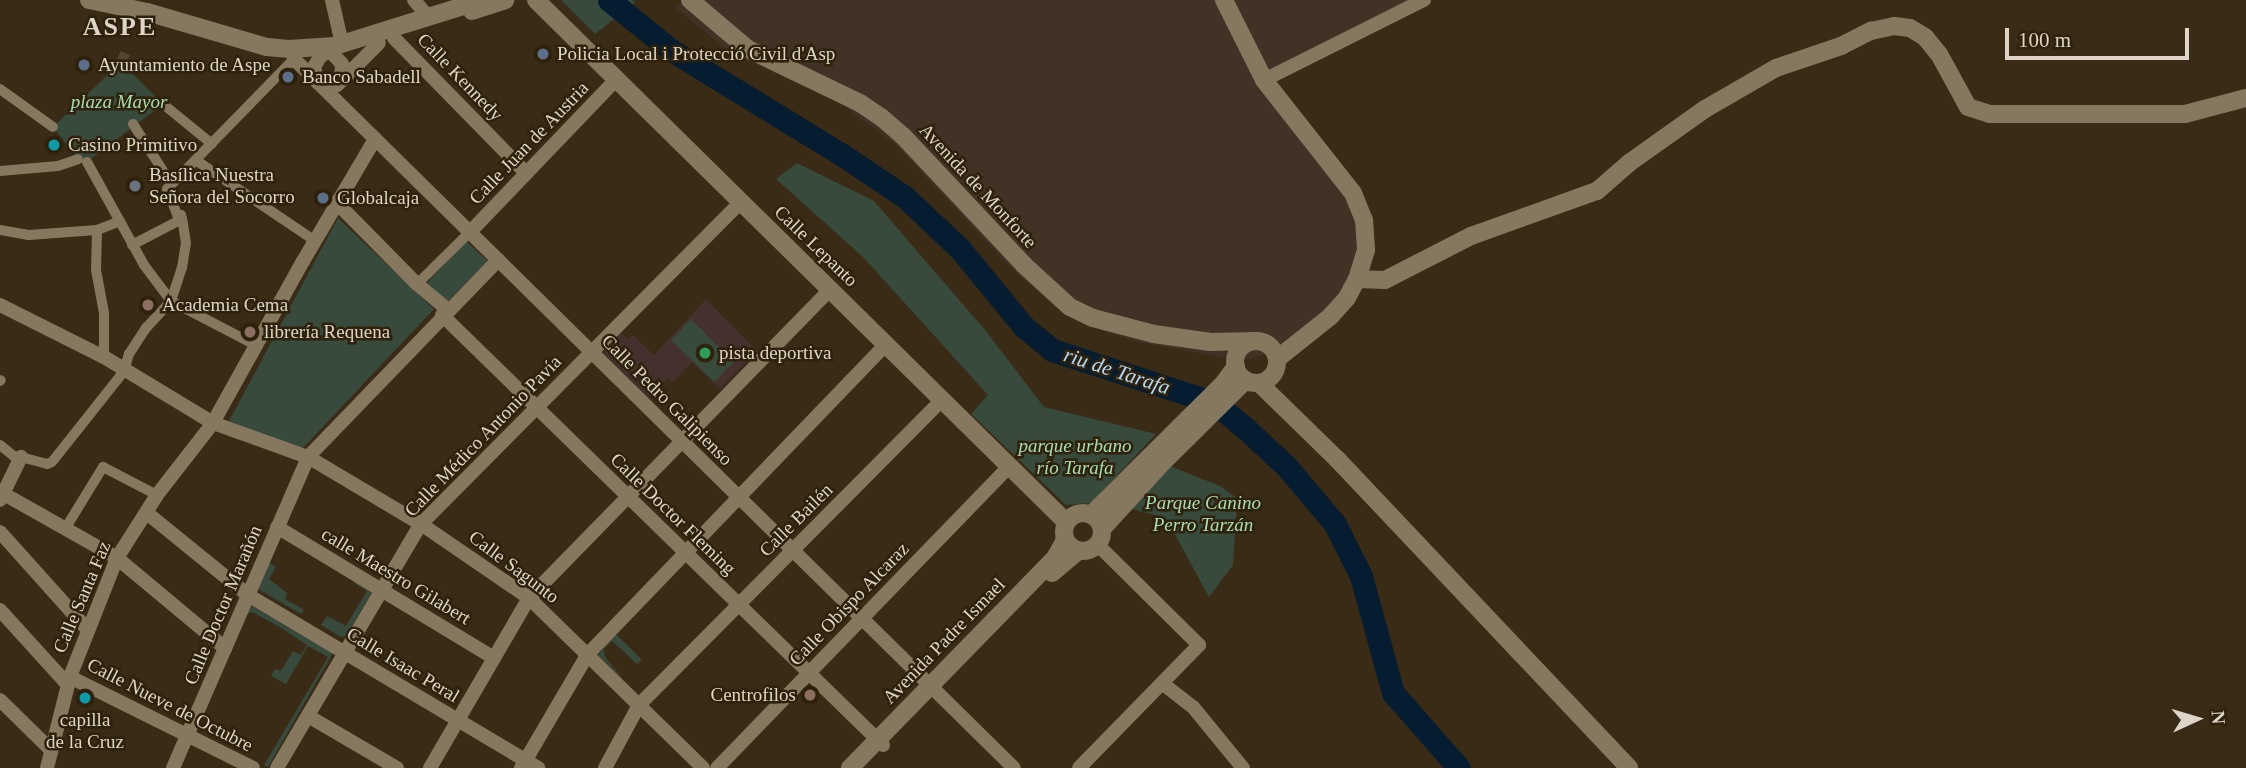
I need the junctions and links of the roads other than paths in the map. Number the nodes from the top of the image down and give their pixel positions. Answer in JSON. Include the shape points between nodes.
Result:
{"nodes":[{"id":1,"x":89,"y":0,"type":"edge"},
{"id":2,"x":332,"y":0,"type":"edge"},
{"id":3,"x":414,"y":0,"type":"edge"},
{"id":4,"x":482,"y":0,"type":"edge"},
{"id":5,"x":505,"y":0,"type":"edge"},
{"id":6,"x":536,"y":0,"type":"edge"},
{"id":7,"x":680,"y":0,"type":"edge"},
{"id":8,"x":690,"y":0,"type":"edge"},
{"id":9,"x":1224,"y":0,"type":"edge"},
{"id":10,"x":1424,"y":0,"type":"edge"},
{"id":11,"x":128,"y":4,"type":"edge"},
{"id":12,"x":150,"y":6,"type":"edge"},
{"id":13,"x":429,"y":18,"type":"junction"},
{"id":14,"x":386,"y":40,"type":"junction"},
{"id":15,"x":267,"y":47,"type":"junction"},
{"id":16,"x":330,"y":50,"type":"junction"},
{"id":17,"x":294,"y":59,"type":"junction"},
{"id":18,"x":616,"y":80,"type":"junction"},
{"id":19,"x":1264,"y":80,"type":"junction"},
{"id":20,"x":341,"y":81,"type":"junction"},
{"id":21,"x":318,"y":83,"type":"junction"},
{"id":22,"x":3,"y":95,"type":"edge"},
{"id":23,"x":2246,"y":98,"type":"edge"},
{"id":24,"x":163,"y":104,"type":"dead end"},
{"id":25,"x":133,"y":124,"type":"dead end"},
{"id":26,"x":53,"y":127,"type":"dead end"},
{"id":27,"x":375,"y":139,"type":"junction"},
{"id":28,"x":212,"y":144,"type":"junction"},
{"id":29,"x":197,"y":161,"type":"junction"},
{"id":30,"x":0,"y":171,"type":"edge"},
{"id":31,"x":527,"y":173,"type":"junction"},
{"id":32,"x":172,"y":185,"type":"junction"},
{"id":33,"x":336,"y":202,"type":"junction"},
{"id":34,"x":741,"y":202,"type":"junction"},
{"id":35,"x":182,"y":219,"type":"junction"},
{"id":36,"x":118,"y":222,"type":"junction"},
{"id":37,"x":0,"y":230,"type":"edge"},
{"id":38,"x":97,"y":230,"type":"junction"},
{"id":39,"x":470,"y":232,"type":"junction"},
{"id":40,"x":315,"y":241,"type":"junction"},
{"id":41,"x":132,"y":245,"type":"junction"},
{"id":42,"x":498,"y":260,"type":"junction"},
{"id":43,"x":1357,"y":279,"type":"junction"},
{"id":44,"x":417,"y":284,"type":"junction"},
{"id":45,"x":830,"y":289,"type":"junction"},
{"id":46,"x":171,"y":301,"type":"junction"},
{"id":47,"x":0,"y":305,"type":"edge"},
{"id":48,"x":445,"y":313,"type":"junction"},
{"id":49,"x":886,"y":344,"type":"junction"},
{"id":50,"x":257,"y":346,"type":"junction"},
{"id":51,"x":592,"y":352,"type":"junction"},
{"id":52,"x":1269,"y":354,"type":"junction"},
{"id":53,"x":104,"y":356,"type":"junction"},
{"id":54,"x":124,"y":371,"type":"junction"},
{"id":55,"x":1244,"y":372,"type":"junction"},
{"id":56,"x":942,"y":400,"type":"junction"},
{"id":57,"x":536,"y":409,"type":"junction"},
{"id":58,"x":214,"y":423,"type":"junction"},
{"id":59,"x":682,"y":441,"type":"junction"},
{"id":60,"x":0,"y":445,"type":"edge"},
{"id":61,"x":308,"y":457,"type":"junction"},
{"id":62,"x":21,"y":459,"type":"junction"},
{"id":63,"x":1337,"y":459,"type":"junction"},
{"id":64,"x":1010,"y":467,"type":"junction"},
{"id":65,"x":157,"y":495,"type":"junction"},
{"id":66,"x":2,"y":497,"type":"edge"},
{"id":67,"x":739,"y":497,"type":"junction"},
{"id":68,"x":627,"y":498,"type":"junction"},
{"id":69,"x":147,"y":513,"type":"junction"},
{"id":70,"x":421,"y":524,"type":"junction"},
{"id":71,"x":277,"y":527,"type":"junction"},
{"id":72,"x":65,"y":529,"type":"junction"},
{"id":73,"x":1097,"y":529,"type":"junction"},
{"id":74,"x":0,"y":532,"type":"edge"},
{"id":75,"x":1070,"y":538,"type":"junction"},
{"id":76,"x":793,"y":550,"type":"junction"},
{"id":77,"x":684,"y":554,"type":"junction"},
{"id":78,"x":117,"y":558,"type":"junction"},
{"id":79,"x":383,"y":589,"type":"junction"},
{"id":80,"x":248,"y":595,"type":"junction"},
{"id":81,"x":530,"y":598,"type":"junction"},
{"id":82,"x":739,"y":604,"type":"junction"},
{"id":83,"x":0,"y":610,"type":"edge"},
{"id":84,"x":862,"y":618,"type":"junction"},
{"id":85,"x":88,"y":630,"type":"junction"},
{"id":86,"x":225,"y":648,"type":"junction"},
{"id":87,"x":345,"y":653,"type":"junction"},
{"id":88,"x":587,"y":654,"type":"junction"},
{"id":89,"x":494,"y":658,"type":"junction"},
{"id":90,"x":810,"y":672,"type":"junction"},
{"id":91,"x":69,"y":681,"type":"junction"},
{"id":92,"x":1162,"y":683,"type":"junction"},
{"id":93,"x":933,"y":688,"type":"junction"},
{"id":94,"x":0,"y":700,"type":"edge"},
{"id":95,"x":639,"y":705,"type":"junction"},
{"id":96,"x":308,"y":716,"type":"junction"},
{"id":97,"x":458,"y":720,"type":"junction"},
{"id":98,"x":187,"y":735,"type":"junction"},
{"id":99,"x":880,"y":742,"type":"junction"},
{"id":100,"x":50,"y":749,"type":"junction"},
{"id":101,"x":528,"y":766,"type":"edge"},
{"id":102,"x":47,"y":768,"type":"edge"},
{"id":103,"x":173,"y":768,"type":"edge"},
{"id":104,"x":253,"y":768,"type":"edge"},
{"id":105,"x":277,"y":768,"type":"edge"},
{"id":106,"x":397,"y":768,"type":"edge"},
{"id":107,"x":430,"y":768,"type":"edge"},
{"id":108,"x":605,"y":768,"type":"edge"},
{"id":109,"x":704,"y":768,"type":"edge"},
{"id":110,"x":717,"y":768,"type":"edge"},
{"id":111,"x":850,"y":768,"type":"edge"},
{"id":112,"x":861,"y":768,"type":"edge"},
{"id":113,"x":1014,"y":768,"type":"edge"},
{"id":114,"x":1079,"y":768,"type":"edge"},
{"id":115,"x":1242,"y":768,"type":"edge"},
{"id":116,"x":1629,"y":768,"type":"edge"}],
"edges":[{"from":1,"to":11,"type":"street"},
{"from":2,"to":16,"type":"street"},
{"from":3,"to":13,"type":"street"},
{"from":4,"to":13,"type":"street"},
{"from":5,"to":14,"type":"street"},
{"from":6,"to":18,"type":"street","name":"Calle Lepanto"},
{"from":7,"to":55,"type":"street","name":"Avenida de Monforte","via":[[743,53],[876,121],[1045,296],[1065,311],[1115,331],[1217,349]]},
{"from":8,"to":52,"type":"street","name":"Avenida de Monforte","via":[[748,49],[881,117],[1024,265],[1070,306],[1093,318],[1154,334]]},
{"from":9,"to":19,"type":"street"},
{"from":10,"to":19,"type":"street"},
{"from":11,"to":12,"type":"street"},
{"from":12,"to":15,"type":"street"},
{"from":13,"to":16,"type":"street"},
{"from":14,"to":16,"type":"street"},
{"from":14,"to":20,"type":"street"},
{"from":14,"to":31,"type":"street","name":"Calle Kennedy"},
{"from":15,"to":16,"type":"street"},
{"from":15,"to":17,"type":"street"},
{"from":16,"to":17,"type":"street"},
{"from":16,"to":20,"type":"street","via":[[342,64]]},
{"from":16,"to":21,"type":"street","via":[[313,72]]},
{"from":17,"to":21,"type":"street","name":"Calle Pedro Galipienso"},
{"from":17,"to":28,"type":"street"},
{"from":18,"to":31,"type":"street","name":"Calle Juan de Austria"},
{"from":18,"to":34,"type":"street","name":"Calle Lepanto"},
{"from":19,"to":43,"type":"street","via":[[1353,193],[1364,219],[1366,250]]},
{"from":20,"to":21,"type":"street","via":[[329,87]]},
{"from":21,"to":27,"type":"street","name":"Calle Pedro Galipienso"},
{"from":22,"to":26,"type":"street"},
{"from":23,"to":43,"type":"street","via":[[2185,114],[1989,114],[1968,107],[1925,37],[1894,26],[1776,68],[1705,109],[1597,191],[1471,236],[1385,280]]},
{"from":24,"to":28,"type":"street"},
{"from":25,"to":32,"type":"street"},
{"from":27,"to":33,"type":"street","name":"Calle Santa Faz"},
{"from":27,"to":39,"type":"street","name":"Calle Pedro Galipienso"},
{"from":28,"to":29,"type":"street"},
{"from":29,"to":32,"type":"street"},
{"from":29,"to":40,"type":"street"},
{"from":30,"to":36,"type":"street","via":[[83,160]]},
{"from":31,"to":39,"type":"street","name":"Calle Juan de Austria"},
{"from":32,"to":35,"type":"street","via":[[167,189]]},
{"from":33,"to":40,"type":"street","name":"Calle Santa Faz"},
{"from":33,"to":44,"type":"street","name":"Calle Doctor Fleming"},
{"from":34,"to":45,"type":"street","name":"Calle Lepanto"},
{"from":34,"to":51,"type":"street","name":"Calle Médico Antonio Pavía"},
{"from":35,"to":41,"type":"street"},
{"from":35,"to":46,"type":"street","via":[[186,252]]},
{"from":36,"to":38,"type":"street"},
{"from":36,"to":41,"type":"street"},
{"from":37,"to":38,"type":"street","via":[[29,235]]},
{"from":38,"to":53,"type":"street"},
{"from":39,"to":42,"type":"street","name":"Calle Pedro Galipienso"},
{"from":39,"to":44,"type":"street"},
{"from":40,"to":50,"type":"street","name":"Calle Santa Faz"},
{"from":41,"to":46,"type":"street"},
{"from":42,"to":48,"type":"street","name":"Calle Doctor Marañón"},
{"from":42,"to":51,"type":"street","name":"Calle Pedro Galipienso"},
{"from":43,"to":52,"type":"street","via":[[1347,298],[1318,327]]},
{"from":44,"to":48,"type":"street","name":"Calle Doctor Fleming"},
{"from":45,"to":49,"type":"street","name":"Calle Lepanto"},
{"from":45,"to":59,"type":"street"},
{"from":46,"to":50,"type":"street"},
{"from":46,"to":54,"type":"street","via":[[128,354]]},
{"from":47,"to":53,"type":"street","name":"Calle Sagunto"},
{"from":48,"to":57,"type":"street","name":"Calle Doctor Fleming"},
{"from":48,"to":61,"type":"street","name":"Calle Doctor Marañón"},
{"from":49,"to":56,"type":"street","name":"Calle Lepanto"},
{"from":49,"to":67,"type":"street"},
{"from":50,"to":58,"type":"street","name":"Calle Santa Faz"},
{"from":51,"to":57,"type":"street","name":"Calle Médico Antonio Pavía"},
{"from":51,"to":59,"type":"street","name":"Calle Pedro Galipienso"},
{"from":52,"to":55,"type":"street"},
{"from":52,"to":55,"type":"street","via":[[1243,345]]},
{"from":52,"to":63,"type":"street","via":[[1281,386]]},
{"from":53,"to":54,"type":"street","name":"Calle Sagunto"},
{"from":54,"to":58,"type":"street","name":"Calle Sagunto"},
{"from":54,"to":62,"type":"street","via":[[52,462]]},
{"from":55,"to":63,"type":"street"},
{"from":55,"to":73,"type":"street","via":[[1223,384]]},
{"from":56,"to":64,"type":"street","name":"Calle Lepanto"},
{"from":56,"to":76,"type":"street","name":"Calle Bailén"},
{"from":57,"to":68,"type":"street","name":"Calle Doctor Fleming"},
{"from":57,"to":70,"type":"street","name":"Calle Médico Antonio Pavía"},
{"from":58,"to":61,"type":"street","name":"Calle Sagunto"},
{"from":58,"to":65,"type":"street","name":"Calle Santa Faz"},
{"from":59,"to":67,"type":"street","name":"Calle Pedro Galipienso"},
{"from":59,"to":68,"type":"street"},
{"from":60,"to":62,"type":"street"},
{"from":61,"to":70,"type":"street","name":"Calle Sagunto"},
{"from":61,"to":71,"type":"street","name":"Calle Doctor Marañón"},
{"from":62,"to":66,"type":"street"},
{"from":63,"to":116,"type":"street"},
{"from":64,"to":75,"type":"street","name":"Calle Lepanto"},
{"from":64,"to":84,"type":"street","name":"Calle Obispo Alcaraz"},
{"from":65,"to":69,"type":"street","name":"Calle Santa Faz"},
{"from":65,"to":72,"type":"street","via":[[103,467]]},
{"from":66,"to":72,"type":"street"},
{"from":67,"to":76,"type":"street","name":"Calle Pedro Galipienso"},
{"from":67,"to":77,"type":"street"},
{"from":68,"to":77,"type":"street","name":"Calle Doctor Fleming"},
{"from":68,"to":81,"type":"street"},
{"from":69,"to":78,"type":"street","name":"Calle Santa Faz"},
{"from":69,"to":80,"type":"street","name":"Calle Isaac Peral"},
{"from":70,"to":79,"type":"street","name":"Calle Médico Antonio Pavía"},
{"from":70,"to":81,"type":"street","name":"Calle Sagunto"},
{"from":71,"to":79,"type":"street","name":"calle Maestro Gilabert"},
{"from":71,"to":80,"type":"street","name":"Calle Doctor Marañón"},
{"from":72,"to":78,"type":"street"},
{"from":73,"to":75,"type":"street","via":[[1090,551]]},
{"from":73,"to":75,"type":"street","via":[[1077,514]]},
{"from":73,"to":92,"type":"street","via":[[1199,645]]},
{"from":74,"to":85,"type":"street"},
{"from":75,"to":93,"type":"street","name":"Avenida Padre Ismael"},
{"from":76,"to":82,"type":"street","name":"Calle Bailén"},
{"from":76,"to":84,"type":"street","name":"Calle Pedro Galipienso"},
{"from":77,"to":82,"type":"street","name":"Calle Doctor Fleming"},
{"from":77,"to":88,"type":"street"},
{"from":78,"to":85,"type":"street","name":"Calle Santa Faz"},
{"from":78,"to":86,"type":"street"},
{"from":79,"to":87,"type":"street","name":"Calle Médico Antonio Pavía"},
{"from":79,"to":89,"type":"street","name":"calle Maestro Gilabert"},
{"from":80,"to":86,"type":"street","name":"Calle Doctor Marañón"},
{"from":80,"to":87,"type":"street","name":"Calle Isaac Peral"},
{"from":81,"to":88,"type":"street","name":"Calle Sagunto"},
{"from":81,"to":89,"type":"street"},
{"from":82,"to":90,"type":"street","name":"Calle Doctor Fleming"},
{"from":82,"to":95,"type":"street","name":"Calle Bailén"},
{"from":83,"to":91,"type":"street"},
{"from":84,"to":90,"type":"street","name":"Calle Obispo Alcaraz"},
{"from":84,"to":93,"type":"street","name":"Calle Pedro Galipienso"},
{"from":85,"to":91,"type":"street","name":"Calle Santa Faz"},
{"from":86,"to":98,"type":"street","name":"Calle Doctor Marañón"},
{"from":87,"to":96,"type":"street","name":"Calle Médico Antonio Pavía"},
{"from":87,"to":97,"type":"street","name":"Calle Isaac Peral"},
{"from":88,"to":95,"type":"street","name":"Calle Sagunto"},
{"from":88,"to":101,"type":"street"},
{"from":89,"to":97,"type":"street"},
{"from":90,"to":99,"type":"street","name":"Calle Doctor Fleming"},
{"from":90,"to":110,"type":"street","name":"Calle Obispo Alcaraz"},
{"from":91,"to":98,"type":"street","name":"Calle Nueve de Octubre"},
{"from":91,"to":100,"type":"street","name":"Calle Santa Faz"},
{"from":92,"to":114,"type":"street"},
{"from":92,"to":115,"type":"street","via":[[1193,707]]},
{"from":93,"to":99,"type":"street","name":"Avenida Padre Ismael"},
{"from":93,"to":113,"type":"street","name":"Calle Pedro Galipienso"},
{"from":94,"to":100,"type":"street"},
{"from":95,"to":108,"type":"street","name":"Calle Bailén"},
{"from":95,"to":109,"type":"street","name":"Calle Sagunto"},
{"from":96,"to":105,"type":"street","name":"Calle Médico Antonio Pavía"},
{"from":96,"to":106,"type":"street"},
{"from":97,"to":101,"type":"street","name":"Calle Isaac Peral"},
{"from":97,"to":107,"type":"street"},
{"from":98,"to":103,"type":"street","name":"Calle Doctor Marañón"},
{"from":98,"to":104,"type":"street","name":"Calle Nueve de Octubre"},
{"from":99,"to":111,"type":"street","name":"Avenida Padre Ismael"},
{"from":99,"to":112,"type":"street","name":"Avenida Padre Ismael"},
{"from":100,"to":102,"type":"street","name":"Calle Santa Faz"}]}
